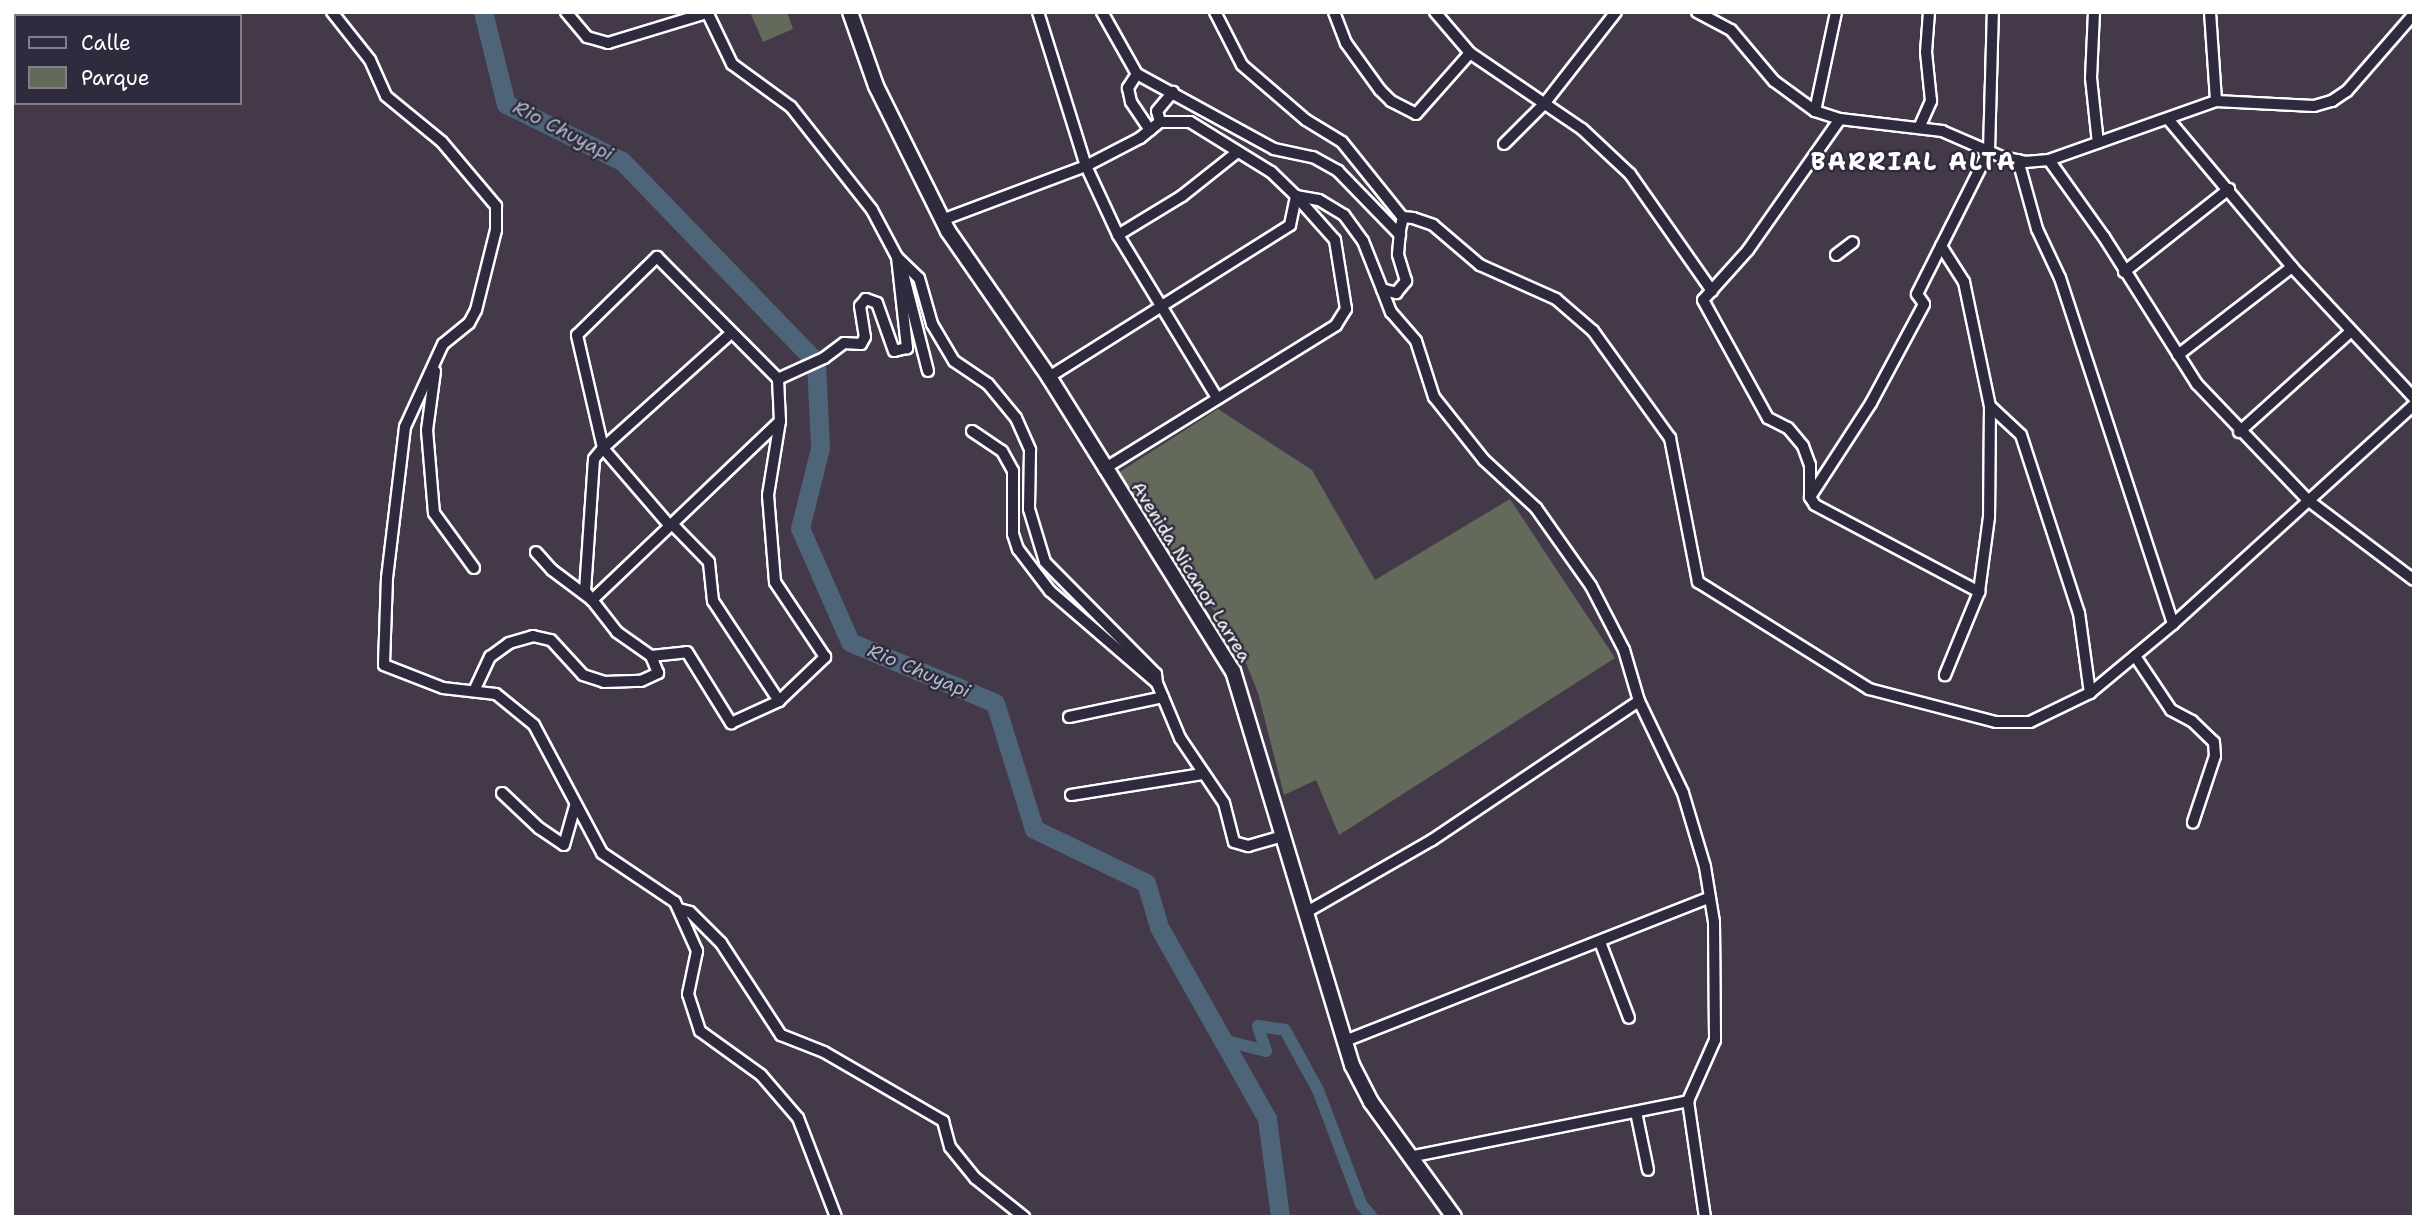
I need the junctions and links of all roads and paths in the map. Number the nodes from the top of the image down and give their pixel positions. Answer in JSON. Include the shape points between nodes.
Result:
{"nodes":[{"id":1,"x":332,"y":12,"type":"edge"},
{"id":2,"x":566,"y":12,"type":"edge"},
{"id":3,"x":707,"y":12,"type":"edge"},
{"id":4,"x":850,"y":12,"type":"edge"},
{"id":5,"x":1038,"y":12,"type":"edge"},
{"id":6,"x":1102,"y":12,"type":"edge"},
{"id":7,"x":1215,"y":12,"type":"edge"},
{"id":8,"x":1334,"y":12,"type":"edge"},
{"id":9,"x":1435,"y":12,"type":"edge"},
{"id":10,"x":1616,"y":12,"type":"edge"},
{"id":11,"x":1697,"y":12,"type":"edge"},
{"id":12,"x":1836,"y":12,"type":"edge"},
{"id":13,"x":1929,"y":12,"type":"edge"},
{"id":14,"x":1993,"y":12,"type":"edge"},
{"id":15,"x":2094,"y":12,"type":"edge"},
{"id":16,"x":2210,"y":12,"type":"edge"},
{"id":17,"x":2411,"y":14,"type":"edge"},
{"id":18,"x":1471,"y":53,"type":"junction"},
{"id":19,"x":1137,"y":74,"type":"junction"},
{"id":20,"x":1173,"y":92,"type":"junction"},
{"id":21,"x":2216,"y":101,"type":"junction"},
{"id":22,"x":1544,"y":104,"type":"junction"},
{"id":23,"x":1815,"y":111,"type":"junction"},
{"id":24,"x":2168,"y":119,"type":"junction"},
{"id":25,"x":1840,"y":120,"type":"junction"},
{"id":26,"x":1160,"y":122,"type":"junction"},
{"id":27,"x":1919,"y":128,"type":"junction"},
{"id":28,"x":1150,"y":130,"type":"junction"},
{"id":29,"x":2098,"y":143,"type":"junction"},
{"id":30,"x":1504,"y":144,"type":"dead end"},
{"id":31,"x":1989,"y":151,"type":"junction"},
{"id":32,"x":1236,"y":153,"type":"junction"},
{"id":33,"x":2018,"y":160,"type":"junction"},
{"id":34,"x":2049,"y":160,"type":"junction"},
{"id":35,"x":1086,"y":166,"type":"junction"},
{"id":36,"x":2229,"y":189,"type":"junction"},
{"id":37,"x":1296,"y":196,"type":"junction"},
{"id":38,"x":1403,"y":218,"type":"junction"},
{"id":39,"x":942,"y":220,"type":"junction"},
{"id":40,"x":1118,"y":235,"type":"junction"},
{"id":41,"x":1400,"y":235,"type":"junction"},
{"id":42,"x":1853,"y":242,"type":"dead end"},
{"id":43,"x":1941,"y":246,"type":"junction"},
{"id":44,"x":1836,"y":255,"type":"dead end"},
{"id":45,"x":897,"y":257,"type":"junction"},
{"id":46,"x":2292,"y":267,"type":"junction"},
{"id":47,"x":2124,"y":272,"type":"junction"},
{"id":48,"x":1382,"y":289,"type":"junction"},
{"id":49,"x":1712,"y":291,"type":"junction"},
{"id":50,"x":1161,"y":308,"type":"junction"},
{"id":51,"x":2350,"y":332,"type":"junction"},
{"id":52,"x":731,"y":333,"type":"junction"},
{"id":53,"x":2178,"y":355,"type":"junction"},
{"id":54,"x":437,"y":358,"type":"junction"},
{"id":55,"x":928,"y":371,"type":"dead end"},
{"id":56,"x":1049,"y":377,"type":"junction"},
{"id":57,"x":778,"y":379,"type":"junction"},
{"id":58,"x":1217,"y":398,"type":"junction"},
{"id":59,"x":2414,"y":398,"type":"edge"},
{"id":60,"x":2414,"y":405,"type":"edge"},
{"id":61,"x":1990,"y":406,"type":"junction"},
{"id":62,"x":780,"y":421,"type":"junction"},
{"id":63,"x":972,"y":431,"type":"dead end"},
{"id":64,"x":2239,"y":432,"type":"junction"},
{"id":65,"x":603,"y":448,"type":"junction"},
{"id":66,"x":1104,"y":469,"type":"junction"},
{"id":67,"x":1810,"y":497,"type":"junction"},
{"id":68,"x":2309,"y":501,"type":"junction"},
{"id":69,"x":671,"y":525,"type":"junction"},
{"id":70,"x":537,"y":552,"type":"dead end"},
{"id":71,"x":474,"y":568,"type":"dead end"},
{"id":72,"x":2414,"y":580,"type":"edge"},
{"id":73,"x":1979,"y":593,"type":"junction"},
{"id":74,"x":592,"y":600,"type":"junction"},
{"id":75,"x":2173,"y":624,"type":"junction"},
{"id":76,"x":651,"y":656,"type":"junction"},
{"id":77,"x":2135,"y":656,"type":"junction"},
{"id":78,"x":1945,"y":675,"type":"dead end"},
{"id":79,"x":1157,"y":683,"type":"junction"},
{"id":80,"x":474,"y":691,"type":"junction"},
{"id":81,"x":2091,"y":693,"type":"junction"},
{"id":82,"x":1163,"y":697,"type":"junction"},
{"id":83,"x":779,"y":701,"type":"junction"},
{"id":84,"x":1639,"y":701,"type":"junction"},
{"id":85,"x":1069,"y":716,"type":"dead end"},
{"id":86,"x":1202,"y":774,"type":"junction"},
{"id":87,"x":502,"y":793,"type":"dead end"},
{"id":88,"x":1071,"y":795,"type":"dead end"},
{"id":89,"x":575,"y":806,"type":"junction"},
{"id":90,"x":2193,"y":822,"type":"dead end"},
{"id":91,"x":1283,"y":836,"type":"junction"},
{"id":92,"x":1708,"y":898,"type":"junction"},
{"id":93,"x":679,"y":909,"type":"junction"},
{"id":94,"x":1305,"y":913,"type":"junction"},
{"id":95,"x":1600,"y":942,"type":"junction"},
{"id":96,"x":1629,"y":1018,"type":"dead end"},
{"id":97,"x":1345,"y":1041,"type":"junction"},
{"id":98,"x":1688,"y":1101,"type":"junction"},
{"id":99,"x":1636,"y":1112,"type":"junction"},
{"id":100,"x":1409,"y":1157,"type":"junction"},
{"id":101,"x":1648,"y":1170,"type":"dead end"},
{"id":102,"x":836,"y":1217,"type":"edge"},
{"id":103,"x":1024,"y":1217,"type":"edge"},
{"id":104,"x":1454,"y":1217,"type":"edge"},
{"id":105,"x":1705,"y":1217,"type":"edge"}],
"edges":[{"from":1,"to":54,"type":"street","via":[[370,60],[386,96],[442,142],[496,206],[496,230],[476,310],[469,323],[443,344]]},
{"from":2,"to":3,"type":"street","via":[[587,37],[608,43]]},
{"from":3,"to":45,"type":"street","via":[[733,64],[792,107],[862,199]]},
{"from":4,"to":39,"type":"main road","name":"Avenida Nicanor Larrea","via":[[876,86]]},
{"from":5,"to":35,"type":"street"},
{"from":6,"to":19,"type":"street"},
{"from":7,"to":38,"type":"street","via":[[1242,65],[1306,120],[1342,142]]},
{"from":8,"to":18,"type":"street","via":[[1346,43],[1380,90],[1391,102],[1416,114]]},
{"from":9,"to":18,"type":"street"},
{"from":10,"to":22,"type":"street"},
{"from":11,"to":23,"type":"street","via":[[1731,30],[1774,81]]},
{"from":12,"to":23,"type":"street"},
{"from":13,"to":27,"type":"street","via":[[1926,52],[1931,101]]},
{"from":14,"to":31,"type":"street"},
{"from":15,"to":29,"type":"street","via":[[2091,78]]},
{"from":16,"to":21,"type":"street"},
{"from":17,"to":21,"type":"street","via":[[2347,91],[2332,101],[2314,106]]},
{"from":18,"to":22,"type":"street"},
{"from":19,"to":20,"type":"street"},
{"from":19,"to":28,"type":"street","via":[[1128,88],[1131,102]]},
{"from":20,"to":26,"type":"street","via":[[1157,111]]},
{"from":20,"to":41,"type":"street","via":[[1274,149],[1313,157],[1338,171]]},
{"from":21,"to":24,"type":"street"},
{"from":22,"to":30,"type":"street"},
{"from":22,"to":49,"type":"street","via":[[1582,130],[1630,174]]},
{"from":23,"to":25,"type":"street"},
{"from":24,"to":29,"type":"street"},
{"from":24,"to":36,"type":"street"},
{"from":25,"to":27,"type":"street"},
{"from":25,"to":49,"type":"street","via":[[1748,250]]},
{"from":26,"to":28,"type":"street"},
{"from":26,"to":32,"type":"street","via":[[1190,122]]},
{"from":27,"to":31,"type":"street","via":[[1942,131]]},
{"from":28,"to":35,"type":"street"},
{"from":29,"to":34,"type":"street"},
{"from":31,"to":33,"type":"street"},
{"from":31,"to":43,"type":"street"},
{"from":32,"to":37,"type":"street","via":[[1271,172]]},
{"from":32,"to":40,"type":"street","via":[[1182,196]]},
{"from":33,"to":34,"type":"street"},
{"from":33,"to":75,"type":"street","via":[[2037,229],[2060,278]]},
{"from":34,"to":47,"type":"street"},
{"from":35,"to":39,"type":"street"},
{"from":35,"to":40,"type":"street"},
{"from":36,"to":46,"type":"street"},
{"from":36,"to":47,"type":"street"},
{"from":37,"to":48,"type":"street","via":[[1318,200],[1344,215],[1363,241]]},
{"from":37,"to":50,"type":"street","via":[[1290,225]]},
{"from":37,"to":58,"type":"street","via":[[1335,240],[1346,309],[1336,325]]},
{"from":38,"to":41,"type":"street"},
{"from":38,"to":81,"type":"street","via":[[1433,225],[1480,265],[1556,299],[1593,331],[1670,438],[1698,582],[1869,689],[1996,722],[2030,722]]},
{"from":39,"to":56,"type":"main road","name":"Avenida Nicanor Larrea"},
{"from":40,"to":50,"type":"street"},
{"from":41,"to":48,"type":"street","via":[[1398,254],[1406,281],[1396,293]]},
{"from":42,"to":44,"type":"street"},
{"from":43,"to":61,"type":"street","via":[[1964,282]]},
{"from":43,"to":67,"type":"street","via":[[1917,294],[1924,304],[1871,403]]},
{"from":45,"to":55,"type":"street"},
{"from":45,"to":57,"type":"street","via":[[907,348],[894,351],[877,303],[866,299],[860,306],[865,337],[861,344],[844,343],[824,358]]},
{"from":45,"to":79,"type":"street","via":[[919,278],[932,324],[954,361],[988,384],[1016,418],[1030,450],[1029,509],[1045,562],[1147,664]]},
{"from":46,"to":51,"type":"street"},
{"from":46,"to":53,"type":"street"},
{"from":47,"to":53,"type":"street"},
{"from":48,"to":84,"type":"street","via":[[1391,312],[1416,341],[1434,397],[1484,460],[1536,508],[1591,586],[1624,650]]},
{"from":49,"to":67,"type":"street","via":[[1703,300],[1768,418],[1788,428],[1803,446],[1810,465]]},
{"from":50,"to":56,"type":"street"},
{"from":50,"to":58,"type":"street"},
{"from":51,"to":59,"type":"street"},
{"from":51,"to":64,"type":"street"},
{"from":52,"to":57,"type":"street"},
{"from":52,"to":65,"type":"street"},
{"from":52,"to":65,"type":"street","via":[[657,257],[577,335]]},
{"from":53,"to":64,"type":"street"},
{"from":54,"to":71,"type":"street","via":[[427,430],[434,513]]},
{"from":54,"to":80,"type":"street","via":[[405,427],[387,578],[384,666],[443,688]]},
{"from":56,"to":66,"type":"main road","name":"Avenida Nicanor Larrea"},
{"from":57,"to":62,"type":"street"},
{"from":58,"to":66,"type":"street"},
{"from":60,"to":68,"type":"street"},
{"from":61,"to":73,"type":"street","via":[[1989,517]]},
{"from":61,"to":81,"type":"street","via":[[2021,435],[2079,613]]},
{"from":62,"to":69,"type":"street"},
{"from":62,"to":83,"type":"street","via":[[768,495],[775,582],[825,657]]},
{"from":63,"to":79,"type":"street","via":[[1002,451],[1013,471],[1013,534],[1038,579]]},
{"from":64,"to":68,"type":"street"},
{"from":65,"to":69,"type":"street"},
{"from":65,"to":74,"type":"street","via":[[594,459],[584,582]]},
{"from":66,"to":91,"type":"main road","name":"Avenida Nicanor Larrea","via":[[1233,671]]},
{"from":67,"to":73,"type":"street","via":[[1815,505]]},
{"from":68,"to":72,"type":"street"},
{"from":68,"to":75,"type":"street"},
{"from":69,"to":74,"type":"street"},
{"from":69,"to":83,"type":"street","via":[[709,562],[713,601]]},
{"from":70,"to":74,"type":"street","via":[[552,570]]},
{"from":73,"to":78,"type":"street"},
{"from":74,"to":76,"type":"street","via":[[617,632]]},
{"from":75,"to":77,"type":"street"},
{"from":76,"to":80,"type":"street","via":[[658,673],[640,681],[604,682],[583,675],[564,649],[551,640],[533,636],[509,643],[490,657]]},
{"from":76,"to":83,"type":"street","via":[[687,652],[731,723]]},
{"from":77,"to":81,"type":"street"},
{"from":77,"to":90,"type":"street","via":[[2171,709],[2214,742],[2215,756]]},
{"from":79,"to":82,"type":"street"},
{"from":80,"to":89,"type":"street","via":[[496,694],[534,725]]},
{"from":82,"to":85,"type":"street"},
{"from":82,"to":86,"type":"street"},
{"from":84,"to":92,"type":"street","via":[[1683,793],[1705,867]]},
{"from":84,"to":94,"type":"street","via":[[1432,840]]},
{"from":86,"to":88,"type":"street"},
{"from":86,"to":91,"type":"street","via":[[1224,803],[1234,842],[1248,846]]},
{"from":87,"to":89,"type":"street","via":[[564,845]]},
{"from":89,"to":93,"type":"street","via":[[613,864],[661,891]]},
{"from":91,"to":94,"type":"main road","name":"Avenida Nicanor Larrea"},
{"from":92,"to":95,"type":"street"},
{"from":92,"to":98,"type":"street","via":[[1714,922],[1715,1040]]},
{"from":93,"to":102,"type":"street","via":[[697,951],[688,994],[699,1031],[761,1075],[798,1118]]},
{"from":93,"to":103,"type":"street","via":[[690,912],[721,943],[780,1035],[824,1052],[943,1121],[950,1147],[975,1178]]},
{"from":94,"to":97,"type":"main road","name":"Avenida Nicanor Larrea"},
{"from":95,"to":96,"type":"street"},
{"from":95,"to":97,"type":"street"},
{"from":97,"to":100,"type":"main road","name":"Avenida Nicanor Larrea","via":[[1371,1102]]},
{"from":98,"to":99,"type":"street"},
{"from":98,"to":105,"type":"street"},
{"from":99,"to":100,"type":"street"},
{"from":99,"to":101,"type":"street"},
{"from":100,"to":104,"type":"main road","name":"Avenida Nicanor Larrea"}]}
